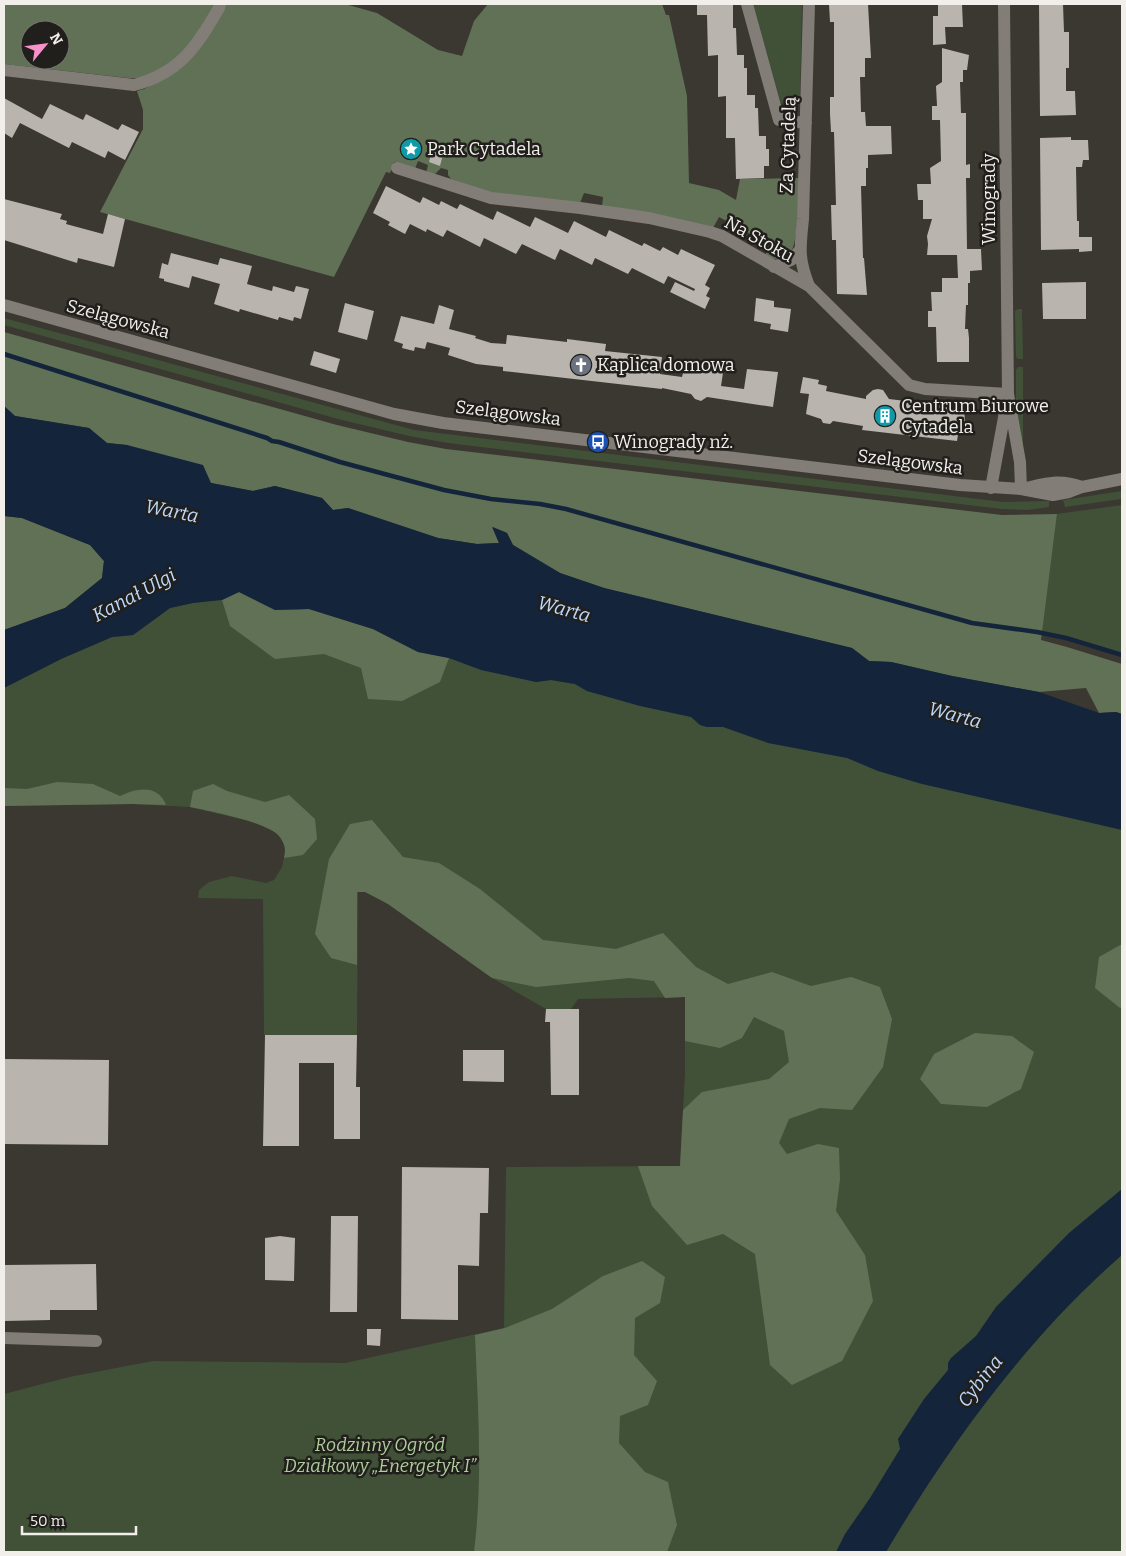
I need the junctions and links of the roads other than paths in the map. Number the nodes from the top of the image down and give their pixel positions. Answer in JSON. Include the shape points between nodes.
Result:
{"nodes":[{"id":1,"x":220,"y":4,"type":"edge"},
{"id":2,"x":747,"y":4,"type":"edge"},
{"id":3,"x":809,"y":4,"type":"edge"},
{"id":4,"x":1004,"y":4,"type":"edge"},
{"id":5,"x":4,"y":70,"type":"edge"},
{"id":6,"x":806,"y":123,"type":"junction"},
{"id":7,"x":397,"y":168,"type":"dead end"},
{"id":8,"x":800,"y":250,"type":"junction"},
{"id":9,"x":774,"y":267,"type":"junction"},
{"id":10,"x":809,"y":286,"type":"junction"},
{"id":11,"x":4,"y":305,"type":"edge"},
{"id":12,"x":1008,"y":394,"type":"junction"},
{"id":13,"x":1122,"y":479,"type":"edge"},
{"id":14,"x":991,"y":488,"type":"junction"},
{"id":15,"x":1021,"y":489,"type":"junction"},
{"id":16,"x":4,"y":1338,"type":"edge"},
{"id":17,"x":96,"y":1342,"type":"dead end"}],
"edges":[{"from":1,"to":5,"type":"street","via":[[192,51],[148,81],[134,85]]},
{"from":2,"to":6,"type":"street","via":[[779,120]]},
{"from":3,"to":6,"type":"street","name":"Za Cytadelą"},
{"from":4,"to":12,"type":"street","name":"Winogrady"},
{"from":6,"to":8,"type":"street","name":"Za Cytadelą"},
{"from":7,"to":9,"type":"street","name":"Na Stoku","via":[[491,198],[650,218],[710,232]]},
{"from":8,"to":9,"type":"street","via":[[791,260]]},
{"from":8,"to":10,"type":"street","name":"Za Cytadelą"},
{"from":9,"to":10,"type":"street","name":"Na Stoku"},
{"from":10,"to":12,"type":"street","name":"Na Stoku","via":[[909,385],[925,390]]},
{"from":11,"to":14,"type":"street","name":"Szelągowska","via":[[416,419]]},
{"from":12,"to":14,"type":"street","name":"Winogrady"},
{"from":12,"to":15,"type":"street","name":"Winogrady","via":[[1020,462]]},
{"from":13,"to":15,"type":"street","name":"Szelągowska","via":[[1082,487],[1063,481]]},
{"from":14,"to":15,"type":"street","name":"Szelągowska"},
{"from":16,"to":17,"type":"street"}]}
